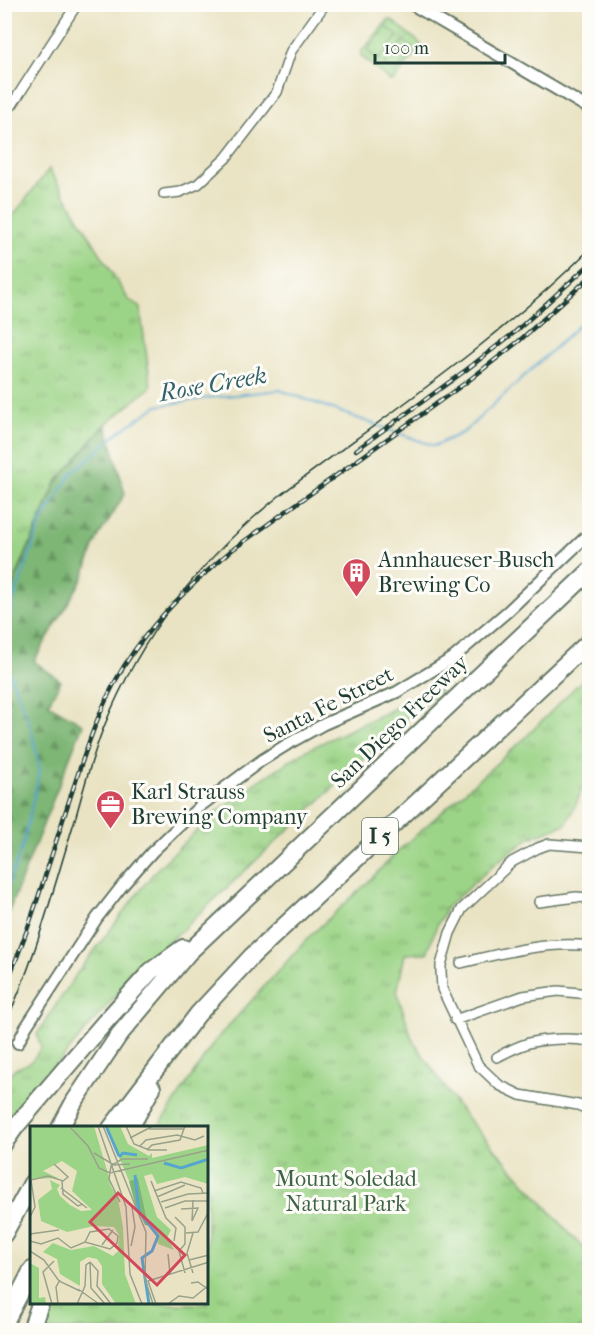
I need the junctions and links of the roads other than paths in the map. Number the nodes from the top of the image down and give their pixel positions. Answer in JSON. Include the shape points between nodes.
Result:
{"nodes":[{"id":1,"x":77,"y":4,"type":"edge"},
{"id":2,"x":325,"y":4,"type":"edge"},
{"id":3,"x":411,"y":4,"type":"edge"},
{"id":4,"x":4,"y":108,"type":"edge"},
{"id":5,"x":590,"y":109,"type":"edge"},
{"id":6,"x":164,"y":194,"type":"dead end"},
{"id":7,"x":590,"y":533,"type":"edge"},
{"id":8,"x":590,"y":571,"type":"edge"},
{"id":9,"x":590,"y":640,"type":"edge"},
{"id":10,"x":590,"y":847,"type":"edge"},
{"id":11,"x":590,"y":898,"type":"edge"},
{"id":12,"x":539,"y":902,"type":"dead end"},
{"id":13,"x":232,"y":912,"type":"junction"},
{"id":14,"x":590,"y":946,"type":"edge"},
{"id":15,"x":461,"y":963,"type":"dead end"},
{"id":16,"x":590,"y":994,"type":"edge"},
{"id":17,"x":455,"y":1020,"type":"junction"},
{"id":18,"x":177,"y":1039,"type":"junction"},
{"id":19,"x":590,"y":1041,"type":"edge"},
{"id":20,"x":18,"y":1043,"type":"dead end"},
{"id":21,"x":497,"y":1057,"type":"dead end"},
{"id":22,"x":590,"y":1110,"type":"edge"},
{"id":23,"x":61,"y":1126,"type":"edge"},
{"id":24,"x":112,"y":1126,"type":"edge"},
{"id":25,"x":131,"y":1126,"type":"edge"},
{"id":26,"x":4,"y":1143,"type":"edge"},
{"id":27,"x":30,"y":1187,"type":"edge"},
{"id":28,"x":4,"y":1234,"type":"edge"},
{"id":29,"x":30,"y":1274,"type":"edge"},
{"id":30,"x":41,"y":1305,"type":"edge"},
{"id":31,"x":41,"y":1305,"type":"edge"},
{"id":32,"x":4,"y":1324,"type":"edge"},
{"id":33,"x":31,"y":1330,"type":"edge"},
{"id":34,"x":36,"y":1330,"type":"edge"}],
"edges":[{"from":1,"to":4,"type":"street","via":[[12,105]]},
{"from":2,"to":6,"type":"street","via":[[291,51],[277,92],[226,158],[198,184]]},
{"from":3,"to":5,"type":"street"},
{"from":7,"to":20,"type":"street","name":"Santa Fe Street","via":[[453,658],[397,692],[288,744],[199,807],[152,852],[97,918]]},
{"from":8,"to":13,"type":"highway","name":"San Diego Freeway","number":"I 5"},
{"from":9,"to":18,"type":"highway","number":"I 5","via":[[252,956]]},
{"from":10,"to":17,"type":"street","via":[[549,844],[538,848],[512,862],[462,909],[441,965],[442,989]]},
{"from":11,"to":12,"type":"street"},
{"from":13,"to":23,"type":"highway","name":"San Diego Freeway","number":"I 5","via":[[188,953],[119,1035]]},
{"from":13,"to":26,"type":"highway","via":[[151,971]]},
{"from":14,"to":15,"type":"street","via":[[549,945]]},
{"from":16,"to":17,"type":"street","via":[[558,991],[523,996]]},
{"from":17,"to":22,"type":"street","via":[[478,1065],[499,1085],[520,1095]]},
{"from":18,"to":24,"type":"highway","number":"I 5"},
{"from":18,"to":25,"type":"highway"},
{"from":19,"to":21,"type":"street","via":[[525,1044]]},
{"from":27,"to":28,"type":"highway"},
{"from":29,"to":32,"type":"highway"},
{"from":30,"to":33,"type":"highway"},
{"from":31,"to":34,"type":"highway"}]}
